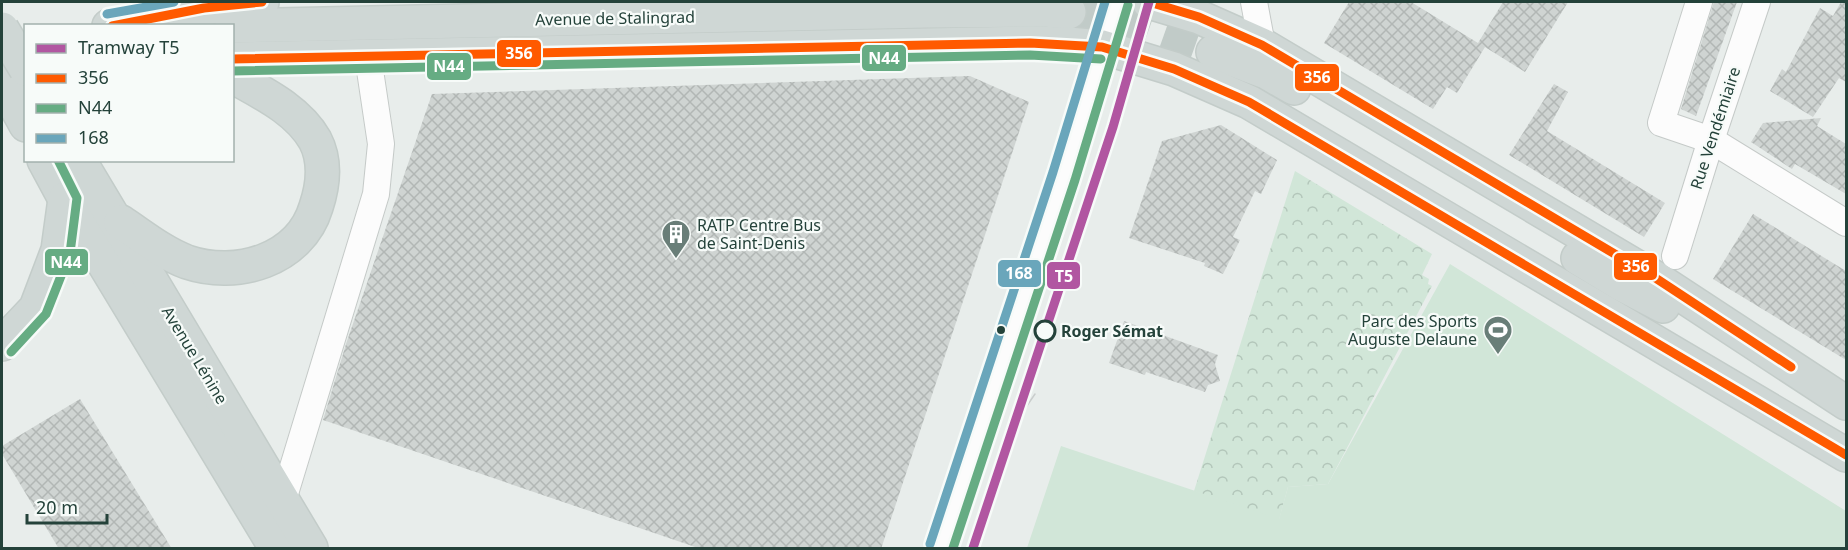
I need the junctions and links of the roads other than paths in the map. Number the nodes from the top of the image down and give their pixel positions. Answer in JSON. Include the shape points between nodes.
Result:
{"nodes":[{"id":1,"x":1117,"y":2,"type":"edge"},
{"id":2,"x":1149,"y":2,"type":"edge"},
{"id":3,"x":1254,"y":2,"type":"edge"},
{"id":4,"x":1699,"y":2,"type":"edge"},
{"id":5,"x":1757,"y":2,"type":"edge"},
{"id":6,"x":198,"y":5,"type":"edge"},
{"id":7,"x":980,"y":11,"type":"junction"},
{"id":8,"x":1069,"y":12,"type":"tunnel mouth"},
{"id":9,"x":253,"y":17,"type":"edge"},
{"id":10,"x":117,"y":24,"type":"edge"},
{"id":11,"x":2,"y":29,"type":"edge"},
{"id":12,"x":24,"y":37,"type":"edge"},
{"id":13,"x":2,"y":40,"type":"edge"},
{"id":14,"x":1262,"y":45,"type":"junction"},
{"id":15,"x":1102,"y":47,"type":"junction"},
{"id":16,"x":2,"y":54,"type":"edge"},
{"id":17,"x":24,"y":54,"type":"edge"},
{"id":18,"x":479,"y":54,"type":"junction"},
{"id":19,"x":368,"y":57,"type":"junction"},
{"id":20,"x":234,"y":59,"type":"edge"},
{"id":21,"x":234,"y":77,"type":"edge"},
{"id":22,"x":12,"y":81,"type":"edge"},
{"id":23,"x":24,"y":119,"type":"edge"},
{"id":24,"x":1711,"y":140,"type":"junction"},
{"id":25,"x":45,"y":162,"type":"edge"},
{"id":26,"x":80,"y":162,"type":"edge"},
{"id":27,"x":65,"y":199,"type":"junction"},
{"id":28,"x":111,"y":215,"type":"junction"},
{"id":29,"x":1846,"y":223,"type":"edge"},
{"id":30,"x":1675,"y":256,"type":"dead end"},
{"id":31,"x":2,"y":344,"type":"edge"},
{"id":32,"x":1837,"y":397,"type":"edge"},
{"id":33,"x":1761,"y":406,"type":"junction"},
{"id":34,"x":1846,"y":455,"type":"edge"},
{"id":35,"x":283,"y":500,"type":"junction"},
{"id":36,"x":276,"y":549,"type":"edge"},
{"id":37,"x":311,"y":549,"type":"edge"},
{"id":38,"x":941,"y":549,"type":"edge"}],
"edges":[{"from":1,"to":15,"type":"street"},
{"from":2,"to":14,"type":"main road","via":[[1199,17]]},
{"from":3,"to":14,"type":"street"},
{"from":4,"to":24,"type":"street","via":[[1661,123]]},
{"from":5,"to":24,"type":"street","name":"Rue Vendémiaire"},
{"from":6,"to":9,"type":"main road","name":"Avenue de Stalingrad","via":[[240,20]]},
{"from":6,"to":10,"type":"main road"},
{"from":7,"to":8,"type":"main road","name":"Avenue de Stalingrad"},
{"from":7,"to":9,"type":"main road","name":"Avenue de Stalingrad"},
{"from":7,"to":18,"type":"main road"},
{"from":11,"to":22,"type":"main road","bridge":true},
{"from":12,"to":13,"type":"main road"},
{"from":14,"to":32,"type":"main road","via":[[1657,279]]},
{"from":15,"to":18,"type":"main road","name":"Avenue de Stalingrad","via":[[1030,43]]},
{"from":15,"to":33,"type":"main road","name":"Avenue de Stalingrad","via":[[1173,69],[1249,102]]},
{"from":15,"to":38,"type":"street","via":[[1064,176]]},
{"from":16,"to":17,"type":"main road"},
{"from":18,"to":19,"type":"main road","name":"Avenue de Stalingrad"},
{"from":19,"to":20,"type":"main road","name":"Avenue de Stalingrad"},
{"from":19,"to":35,"type":"street","via":[[381,144],[376,194]]},
{"from":21,"to":28,"type":"main road","via":[[284,107],[315,141],[322,162],[322,181],[314,215],[302,236],[264,261],[240,267],[213,267],[165,251]]},
{"from":22,"to":23,"type":"main road"},
{"from":24,"to":29,"type":"street"},
{"from":24,"to":30,"type":"street","name":"Rue Vendémiaire"},
{"from":25,"to":27,"type":"main road","name":"Avenue Lénine"},
{"from":26,"to":28,"type":"main road","name":"Avenue Lénine"},
{"from":27,"to":31,"type":"main road","via":[[58,250],[36,308]]},
{"from":27,"to":36,"type":"main road","name":"Avenue Lénine"},
{"from":28,"to":35,"type":"main road","name":"Avenue Lénine"},
{"from":32,"to":33,"type":"main road","via":[[1621,284],[1266,72],[1213,52],[1616,298]]},
{"from":33,"to":34,"type":"main road"},
{"from":35,"to":37,"type":"main road","name":"Avenue Lénine"}]}
